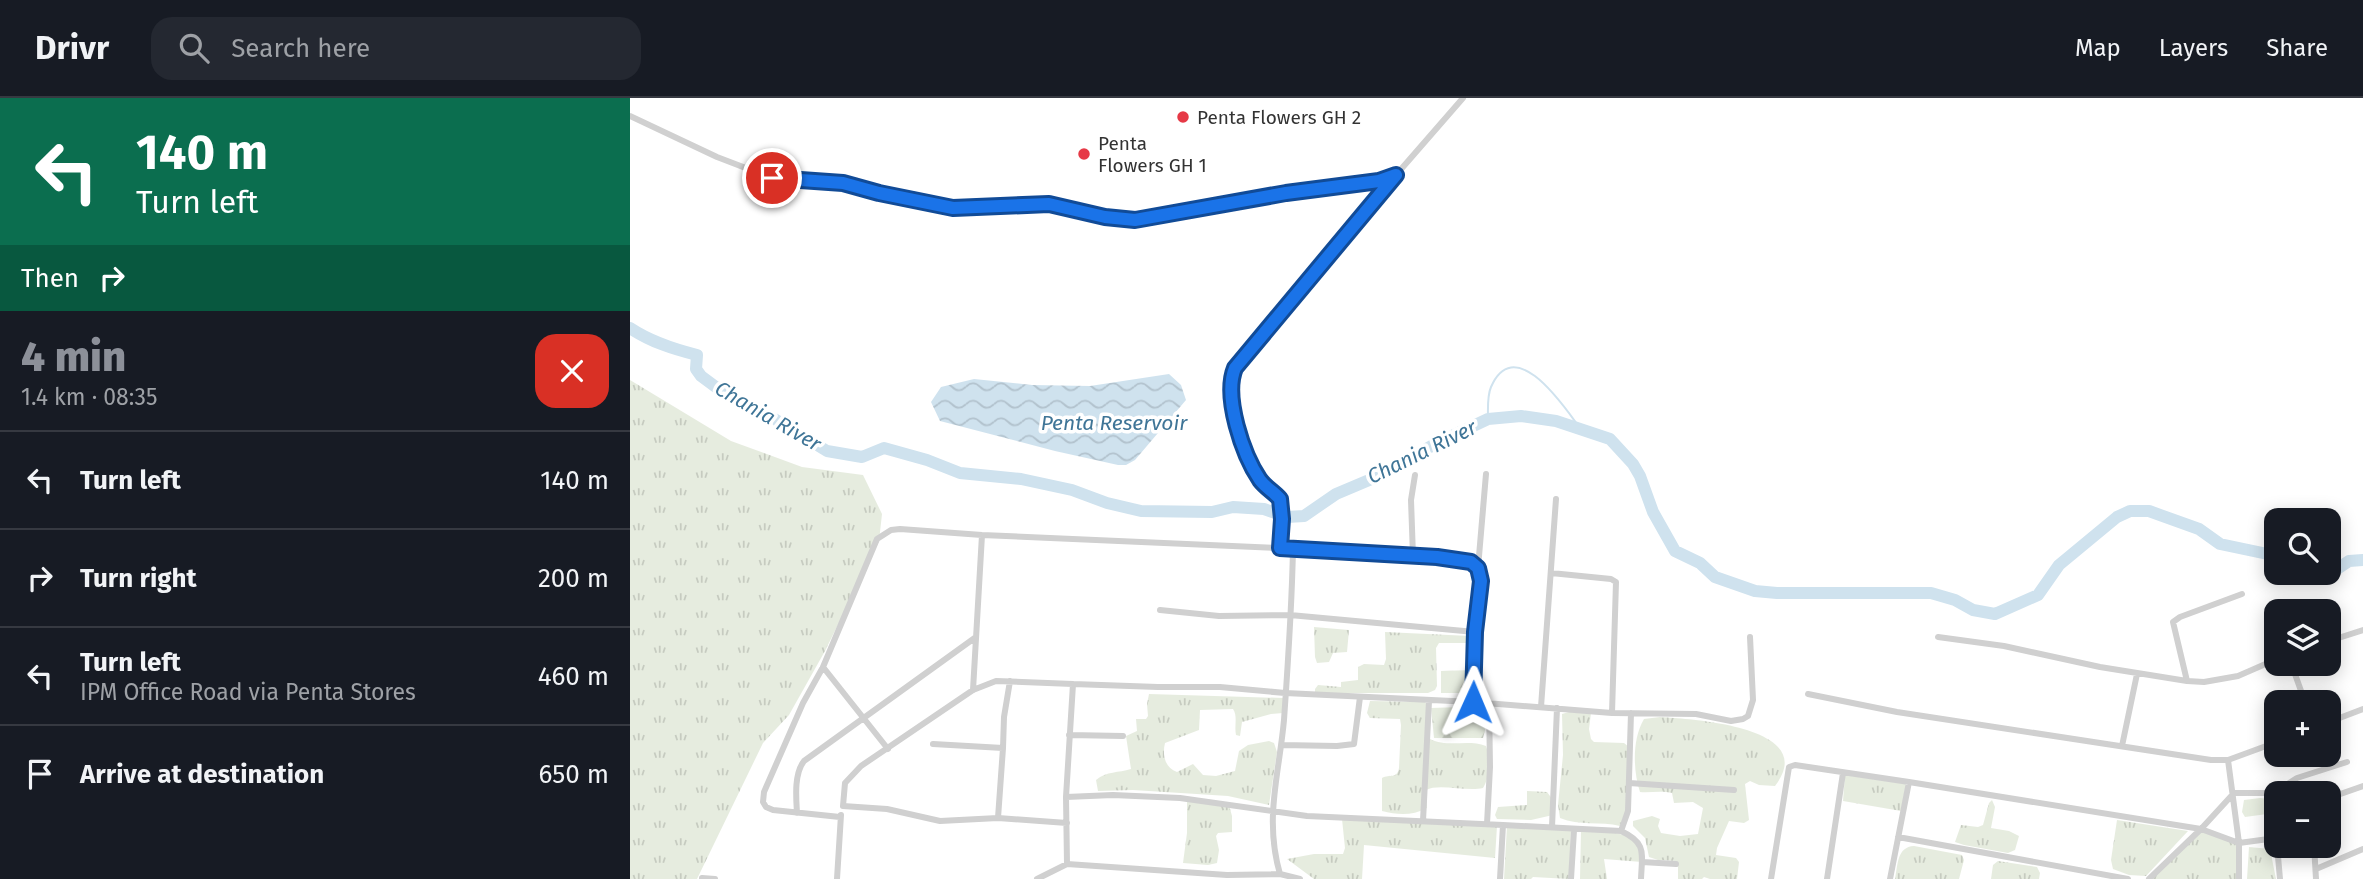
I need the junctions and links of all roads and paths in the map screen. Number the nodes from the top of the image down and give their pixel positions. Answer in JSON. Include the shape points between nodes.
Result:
{"nodes":[{"id":1,"x":1463,"y":98,"type":"edge"},
{"id":2,"x":630,"y":116,"type":"edge"},
{"id":3,"x":1396,"y":175,"type":"junction"},
{"id":4,"x":1486,"y":474,"type":"dead end"},
{"id":5,"x":1415,"y":475,"type":"dead end"},
{"id":6,"x":1556,"y":499,"type":"dead end"},
{"id":7,"x":982,"y":535,"type":"junction"},
{"id":8,"x":1280,"y":548,"type":"junction"},
{"id":9,"x":1293,"y":548,"type":"junction"},
{"id":10,"x":1413,"y":556,"type":"junction"},
{"id":11,"x":1478,"y":568,"type":"junction"},
{"id":12,"x":1551,"y":573,"type":"junction"},
{"id":13,"x":2242,"y":594,"type":"dead end"},
{"id":14,"x":1160,"y":610,"type":"dead end"},
{"id":15,"x":1290,"y":615,"type":"junction"},
{"id":16,"x":2363,"y":630,"type":"edge"},
{"id":17,"x":1475,"y":632,"type":"junction"},
{"id":18,"x":976,"y":637,"type":"junction"},
{"id":19,"x":1750,"y":637,"type":"dead end"},
{"id":20,"x":1938,"y":637,"type":"dead end"},
{"id":21,"x":2341,"y":638,"type":"edge"},
{"id":22,"x":2264,"y":665,"type":"edge"},
{"id":23,"x":823,"y":667,"type":"junction"},
{"id":24,"x":2137,"y":674,"type":"junction"},
{"id":25,"x":1010,"y":681,"type":"junction"},
{"id":26,"x":2187,"y":681,"type":"junction"},
{"id":27,"x":1073,"y":684,"type":"junction"},
{"id":28,"x":973,"y":690,"type":"junction"},
{"id":29,"x":1285,"y":694,"type":"junction"},
{"id":30,"x":1808,"y":694,"type":"dead end"},
{"id":31,"x":1360,"y":698,"type":"junction"},
{"id":32,"x":1429,"y":701,"type":"junction"},
{"id":33,"x":1473,"y":702,"type":"junction"},
{"id":34,"x":1489,"y":703,"type":"junction"},
{"id":35,"x":1541,"y":706,"type":"junction"},
{"id":36,"x":1557,"y":708,"type":"junction"},
{"id":37,"x":2363,"y":709,"type":"edge"},
{"id":38,"x":1612,"y":713,"type":"junction"},
{"id":39,"x":1631,"y":713,"type":"junction"},
{"id":40,"x":2341,"y":717,"type":"edge"},
{"id":41,"x":863,"y":719,"type":"junction"},
{"id":42,"x":1069,"y":735,"type":"junction"},
{"id":43,"x":1123,"y":736,"type":"dead end"},
{"id":44,"x":933,"y":744,"type":"dead end"},
{"id":45,"x":1281,"y":745,"type":"junction"},
{"id":46,"x":2122,"y":746,"type":"junction"},
{"id":47,"x":2264,"y":747,"type":"edge"},
{"id":48,"x":1003,"y":748,"type":"junction"},
{"id":49,"x":888,"y":749,"type":"junction"},
{"id":50,"x":2228,"y":760,"type":"junction"},
{"id":51,"x":2347,"y":762,"type":"dead end"},
{"id":52,"x":1843,"y":773,"type":"junction"},
{"id":53,"x":2292,"y":781,"type":"edge"},
{"id":54,"x":1909,"y":782,"type":"junction"},
{"id":55,"x":1629,"y":783,"type":"junction"},
{"id":56,"x":2363,"y":786,"type":"edge"},
{"id":57,"x":1734,"y":790,"type":"dead end"},
{"id":58,"x":2234,"y":793,"type":"junction"},
{"id":59,"x":2264,"y":793,"type":"edge"},
{"id":60,"x":2341,"y":794,"type":"edge"},
{"id":61,"x":1066,"y":797,"type":"junction"},
{"id":62,"x":843,"y":806,"type":"junction"},
{"id":63,"x":1272,"y":812,"type":"junction"},
{"id":64,"x":796,"y":813,"type":"junction"},
{"id":65,"x":840,"y":817,"type":"junction"},
{"id":66,"x":998,"y":818,"type":"junction"},
{"id":67,"x":1423,"y":821,"type":"junction"},
{"id":68,"x":1067,"y":823,"type":"junction"},
{"id":69,"x":1487,"y":824,"type":"junction"},
{"id":70,"x":1503,"y":825,"type":"junction"},
{"id":71,"x":1552,"y":827,"type":"junction"},
{"id":72,"x":2201,"y":829,"type":"junction"},
{"id":73,"x":1574,"y":830,"type":"junction"},
{"id":74,"x":1621,"y":831,"type":"junction"},
{"id":75,"x":1898,"y":837,"type":"junction"},
{"id":76,"x":2264,"y":840,"type":"edge"},
{"id":77,"x":2239,"y":843,"type":"junction"},
{"id":78,"x":2363,"y":849,"type":"edge"},
{"id":79,"x":2278,"y":858,"type":"edge"},
{"id":80,"x":2315,"y":858,"type":"edge"},
{"id":81,"x":1642,"y":862,"type":"junction"},
{"id":82,"x":1067,"y":864,"type":"junction"},
{"id":83,"x":1676,"y":864,"type":"dead end"},
{"id":84,"x":2316,"y":869,"type":"junction"},
{"id":85,"x":1280,"y":874,"type":"junction"},
{"id":86,"x":702,"y":878,"type":"edge"},
{"id":87,"x":715,"y":879,"type":"edge"},
{"id":88,"x":837,"y":879,"type":"edge"},
{"id":89,"x":1037,"y":879,"type":"edge"},
{"id":90,"x":1300,"y":879,"type":"edge"},
{"id":91,"x":1500,"y":879,"type":"edge"},
{"id":92,"x":1571,"y":879,"type":"edge"},
{"id":93,"x":1641,"y":879,"type":"edge"},
{"id":94,"x":1771,"y":879,"type":"edge"},
{"id":95,"x":1827,"y":879,"type":"edge"},
{"id":96,"x":1890,"y":879,"type":"edge"},
{"id":97,"x":2128,"y":879,"type":"edge"},
{"id":98,"x":2149,"y":879,"type":"edge"},
{"id":99,"x":2239,"y":879,"type":"edge"},
{"id":100,"x":2280,"y":879,"type":"edge"},
{"id":101,"x":2316,"y":879,"type":"edge"}],
"edges":[{"from":1,"to":3,"type":"street"},
{"from":2,"to":3,"type":"street","via":[[772,178],[843,183],[953,208],[1049,204],[1135,220]]},
{"from":3,"to":8,"type":"street","via":[[1232,373],[1234,412],[1243,447],[1260,480],[1280,499]]},
{"from":4,"to":11,"type":"street"},
{"from":5,"to":10,"type":"street"},
{"from":6,"to":12,"type":"street"},
{"from":7,"to":8,"type":"street"},
{"from":7,"to":18,"type":"street"},
{"from":7,"to":23,"type":"street","via":[[900,528],[877,539]]},
{"from":8,"to":9,"type":"street"},
{"from":9,"to":10,"type":"street"},
{"from":9,"to":15,"type":"street"},
{"from":10,"to":11,"type":"street","via":[[1471,562]]},
{"from":11,"to":17,"type":"street","via":[[1481,581]]},
{"from":12,"to":35,"type":"street"},
{"from":12,"to":38,"type":"street","via":[[1616,582]]},
{"from":13,"to":26,"type":"street","via":[[2173,622]]},
{"from":14,"to":15,"type":"street","via":[[1219,616]]},
{"from":15,"to":17,"type":"street"},
{"from":15,"to":29,"type":"street"},
{"from":16,"to":21,"type":"street"},
{"from":17,"to":33,"type":"street"},
{"from":18,"to":28,"type":"street"},
{"from":18,"to":41,"type":"street"},
{"from":19,"to":39,"type":"street","via":[[1753,701],[1743,719]]},
{"from":20,"to":24,"type":"street"},
{"from":22,"to":26,"type":"street","via":[[2238,676]]},
{"from":23,"to":41,"type":"street"},
{"from":23,"to":64,"type":"street","via":[[764,792],[766,807]]},
{"from":24,"to":26,"type":"street"},
{"from":24,"to":46,"type":"street"},
{"from":25,"to":27,"type":"street"},
{"from":25,"to":28,"type":"street"},
{"from":25,"to":48,"type":"street"},
{"from":27,"to":29,"type":"street","via":[[1220,687]]},
{"from":27,"to":42,"type":"street"},
{"from":28,"to":49,"type":"street"},
{"from":29,"to":31,"type":"street"},
{"from":29,"to":45,"type":"street"},
{"from":30,"to":46,"type":"street","via":[[1904,714]]},
{"from":31,"to":32,"type":"street"},
{"from":31,"to":45,"type":"street","via":[[1353,744]]},
{"from":32,"to":33,"type":"street"},
{"from":32,"to":67,"type":"street"},
{"from":33,"to":34,"type":"street"},
{"from":34,"to":35,"type":"street"},
{"from":34,"to":69,"type":"street"},
{"from":35,"to":36,"type":"street"},
{"from":36,"to":38,"type":"street"},
{"from":36,"to":71,"type":"street"},
{"from":37,"to":40,"type":"street"},
{"from":38,"to":39,"type":"street"},
{"from":39,"to":55,"type":"street"},
{"from":41,"to":49,"type":"street"},
{"from":41,"to":64,"type":"street","via":[[801,764]]},
{"from":42,"to":43,"type":"street"},
{"from":42,"to":61,"type":"street"},
{"from":44,"to":48,"type":"street"},
{"from":45,"to":63,"type":"street"},
{"from":46,"to":50,"type":"street"},
{"from":47,"to":50,"type":"street"},
{"from":48,"to":66,"type":"street"},
{"from":49,"to":62,"type":"street","via":[[847,779]]},
{"from":50,"to":58,"type":"street"},
{"from":51,"to":53,"type":"street"},
{"from":52,"to":54,"type":"street"},
{"from":52,"to":94,"type":"street","via":[[1796,765],[1787,769]]},
{"from":52,"to":95,"type":"street"},
{"from":54,"to":72,"type":"street"},
{"from":54,"to":75,"type":"street"},
{"from":55,"to":57,"type":"street"},
{"from":55,"to":74,"type":"street"},
{"from":56,"to":60,"type":"street"},
{"from":58,"to":59,"type":"street"},
{"from":58,"to":72,"type":"street"},
{"from":58,"to":77,"type":"street"},
{"from":61,"to":63,"type":"street","via":[[1180,799]]},
{"from":61,"to":68,"type":"street"},
{"from":62,"to":65,"type":"street"},
{"from":62,"to":66,"type":"street","via":[[887,809],[940,821]]},
{"from":63,"to":67,"type":"street"},
{"from":63,"to":85,"type":"street"},
{"from":64,"to":65,"type":"street"},
{"from":65,"to":88,"type":"street"},
{"from":66,"to":68,"type":"street"},
{"from":67,"to":69,"type":"street"},
{"from":68,"to":82,"type":"street"},
{"from":69,"to":70,"type":"street"},
{"from":70,"to":71,"type":"street"},
{"from":70,"to":91,"type":"street"},
{"from":71,"to":73,"type":"street"},
{"from":72,"to":77,"type":"street"},
{"from":72,"to":98,"type":"street"},
{"from":73,"to":74,"type":"street"},
{"from":73,"to":92,"type":"street"},
{"from":74,"to":81,"type":"street","via":[[1639,841]]},
{"from":75,"to":96,"type":"street"},
{"from":75,"to":97,"type":"street"},
{"from":76,"to":77,"type":"street"},
{"from":77,"to":99,"type":"street"},
{"from":78,"to":84,"type":"street"},
{"from":79,"to":100,"type":"street"},
{"from":80,"to":84,"type":"street"},
{"from":81,"to":83,"type":"street"},
{"from":81,"to":93,"type":"street"},
{"from":82,"to":85,"type":"street"},
{"from":82,"to":89,"type":"street"},
{"from":84,"to":101,"type":"street"},
{"from":85,"to":90,"type":"street"},
{"from":86,"to":87,"type":"street"}]}
